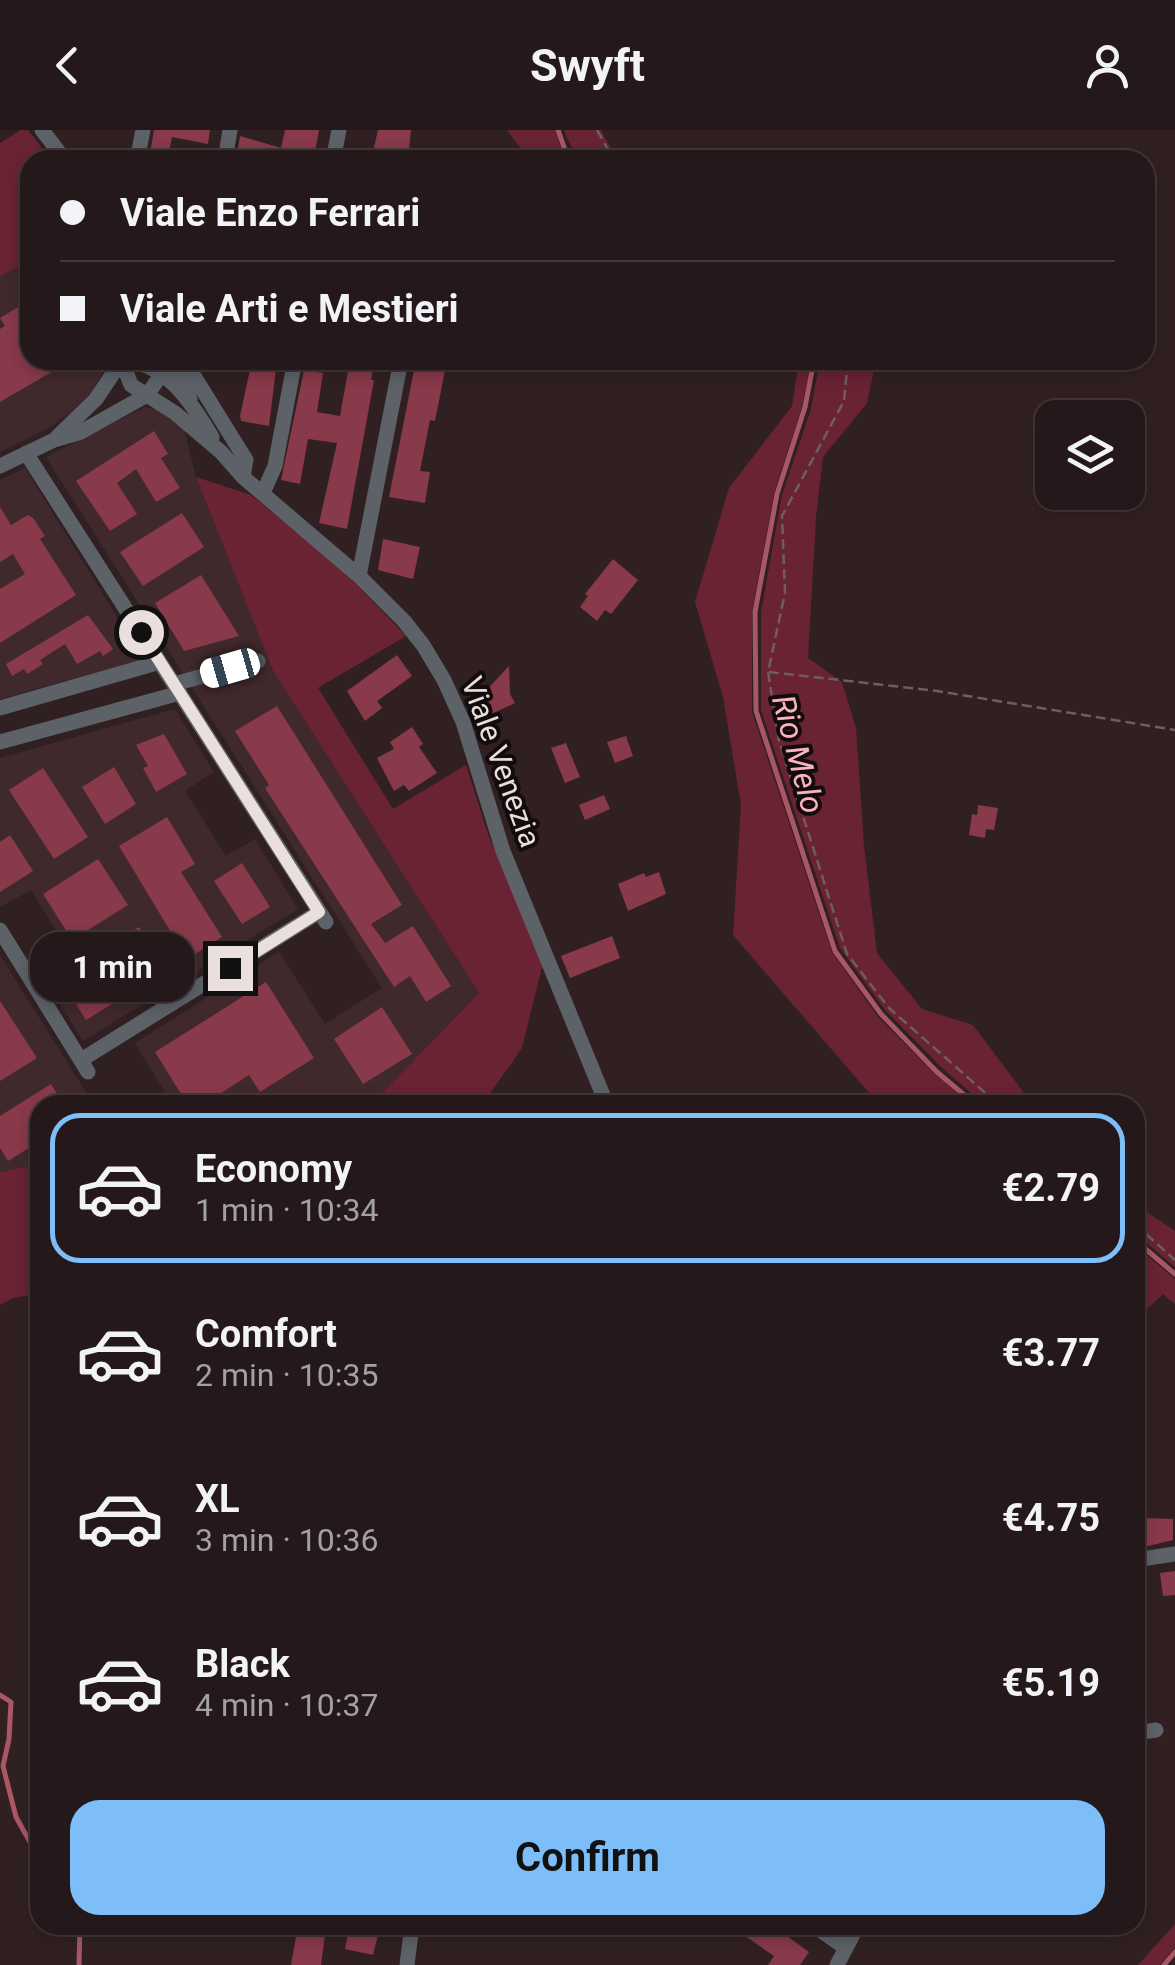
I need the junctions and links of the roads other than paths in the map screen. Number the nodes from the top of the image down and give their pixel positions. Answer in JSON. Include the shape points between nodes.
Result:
{"nodes":[{"id":1,"x":42,"y":130,"type":"edge"},
{"id":2,"x":57,"y":150,"type":"edge"},
{"id":3,"x":115,"y":370,"type":"edge"},
{"id":4,"x":126,"y":370,"type":"edge"},
{"id":5,"x":162,"y":370,"type":"edge"},
{"id":6,"x":165,"y":370,"type":"edge"},
{"id":7,"x":178,"y":370,"type":"edge"},
{"id":8,"x":190,"y":370,"type":"edge"},
{"id":9,"x":293,"y":370,"type":"edge"},
{"id":10,"x":399,"y":370,"type":"edge"},
{"id":11,"x":147,"y":395,"type":"junction"},
{"id":12,"x":191,"y":402,"type":"junction"},
{"id":13,"x":54,"y":440,"type":"junction"},
{"id":14,"x":220,"y":452,"type":"junction"},
{"id":15,"x":26,"y":453,"type":"junction"},
{"id":16,"x":0,"y":466,"type":"edge"},
{"id":17,"x":243,"y":477,"type":"junction"},
{"id":18,"x":263,"y":493,"type":"junction"},
{"id":19,"x":359,"y":576,"type":"junction"},
{"id":20,"x":258,"y":660,"type":"dead end"},
{"id":21,"x":160,"y":662,"type":"junction"},
{"id":22,"x":177,"y":688,"type":"junction"},
{"id":23,"x":0,"y":708,"type":"edge"},
{"id":24,"x":0,"y":742,"type":"edge"},
{"id":25,"x":0,"y":930,"type":"edge"},
{"id":26,"x":602,"y":1095,"type":"edge"},
{"id":27,"x":1175,"y":1554,"type":"edge"},
{"id":28,"x":1145,"y":1558,"type":"edge"},
{"id":29,"x":1156,"y":1730,"type":"dead end"},
{"id":30,"x":1145,"y":1732,"type":"edge"},
{"id":31,"x":411,"y":1935,"type":"edge"},
{"id":32,"x":827,"y":1935,"type":"edge"},
{"id":33,"x":853,"y":1935,"type":"edge"},
{"id":34,"x":846,"y":1948,"type":"junction"},
{"id":35,"x":407,"y":1965,"type":"edge"},
{"id":36,"x":837,"y":1965,"type":"edge"}],
"edges":[{"from":1,"to":2,"type":"street"},
{"from":3,"to":13,"type":"street"},
{"from":4,"to":11,"type":"street","name":"Viale Venezia","via":[[131,385]]},
{"from":5,"to":11,"type":"street"},
{"from":6,"to":12,"type":"street","name":"Viale Venezia"},
{"from":7,"to":12,"type":"street","name":"Viale Venezia"},
{"from":8,"to":17,"type":"street","via":[[246,460]]},
{"from":9,"to":18,"type":"street","via":[[275,466]]},
{"from":10,"to":19,"type":"street"},
{"from":11,"to":13,"type":"street"},
{"from":11,"to":14,"type":"street","name":"Viale Venezia"},
{"from":12,"to":14,"type":"street","name":"Viale Venezia"},
{"from":13,"to":15,"type":"street"},
{"from":14,"to":17,"type":"street","name":"Viale Venezia"},
{"from":15,"to":16,"type":"street"},
{"from":15,"to":21,"type":"street"},
{"from":17,"to":18,"type":"street","name":"Viale Venezia"},
{"from":18,"to":19,"type":"street","name":"Viale Venezia"},
{"from":19,"to":26,"type":"street","name":"Viale Venezia","via":[[404,621],[444,680],[503,850]]},
{"from":20,"to":22,"type":"street"},
{"from":21,"to":22,"type":"street"},
{"from":21,"to":23,"type":"street"},
{"from":22,"to":24,"type":"street"},
{"from":22,"to":25,"type":"street","via":[[240,801],[323,917],[84,1066],[17,946]]},
{"from":27,"to":28,"type":"street"},
{"from":29,"to":30,"type":"street"},
{"from":31,"to":35,"type":"street"},
{"from":32,"to":34,"type":"street"},
{"from":33,"to":34,"type":"street"},
{"from":34,"to":36,"type":"street"}]}
